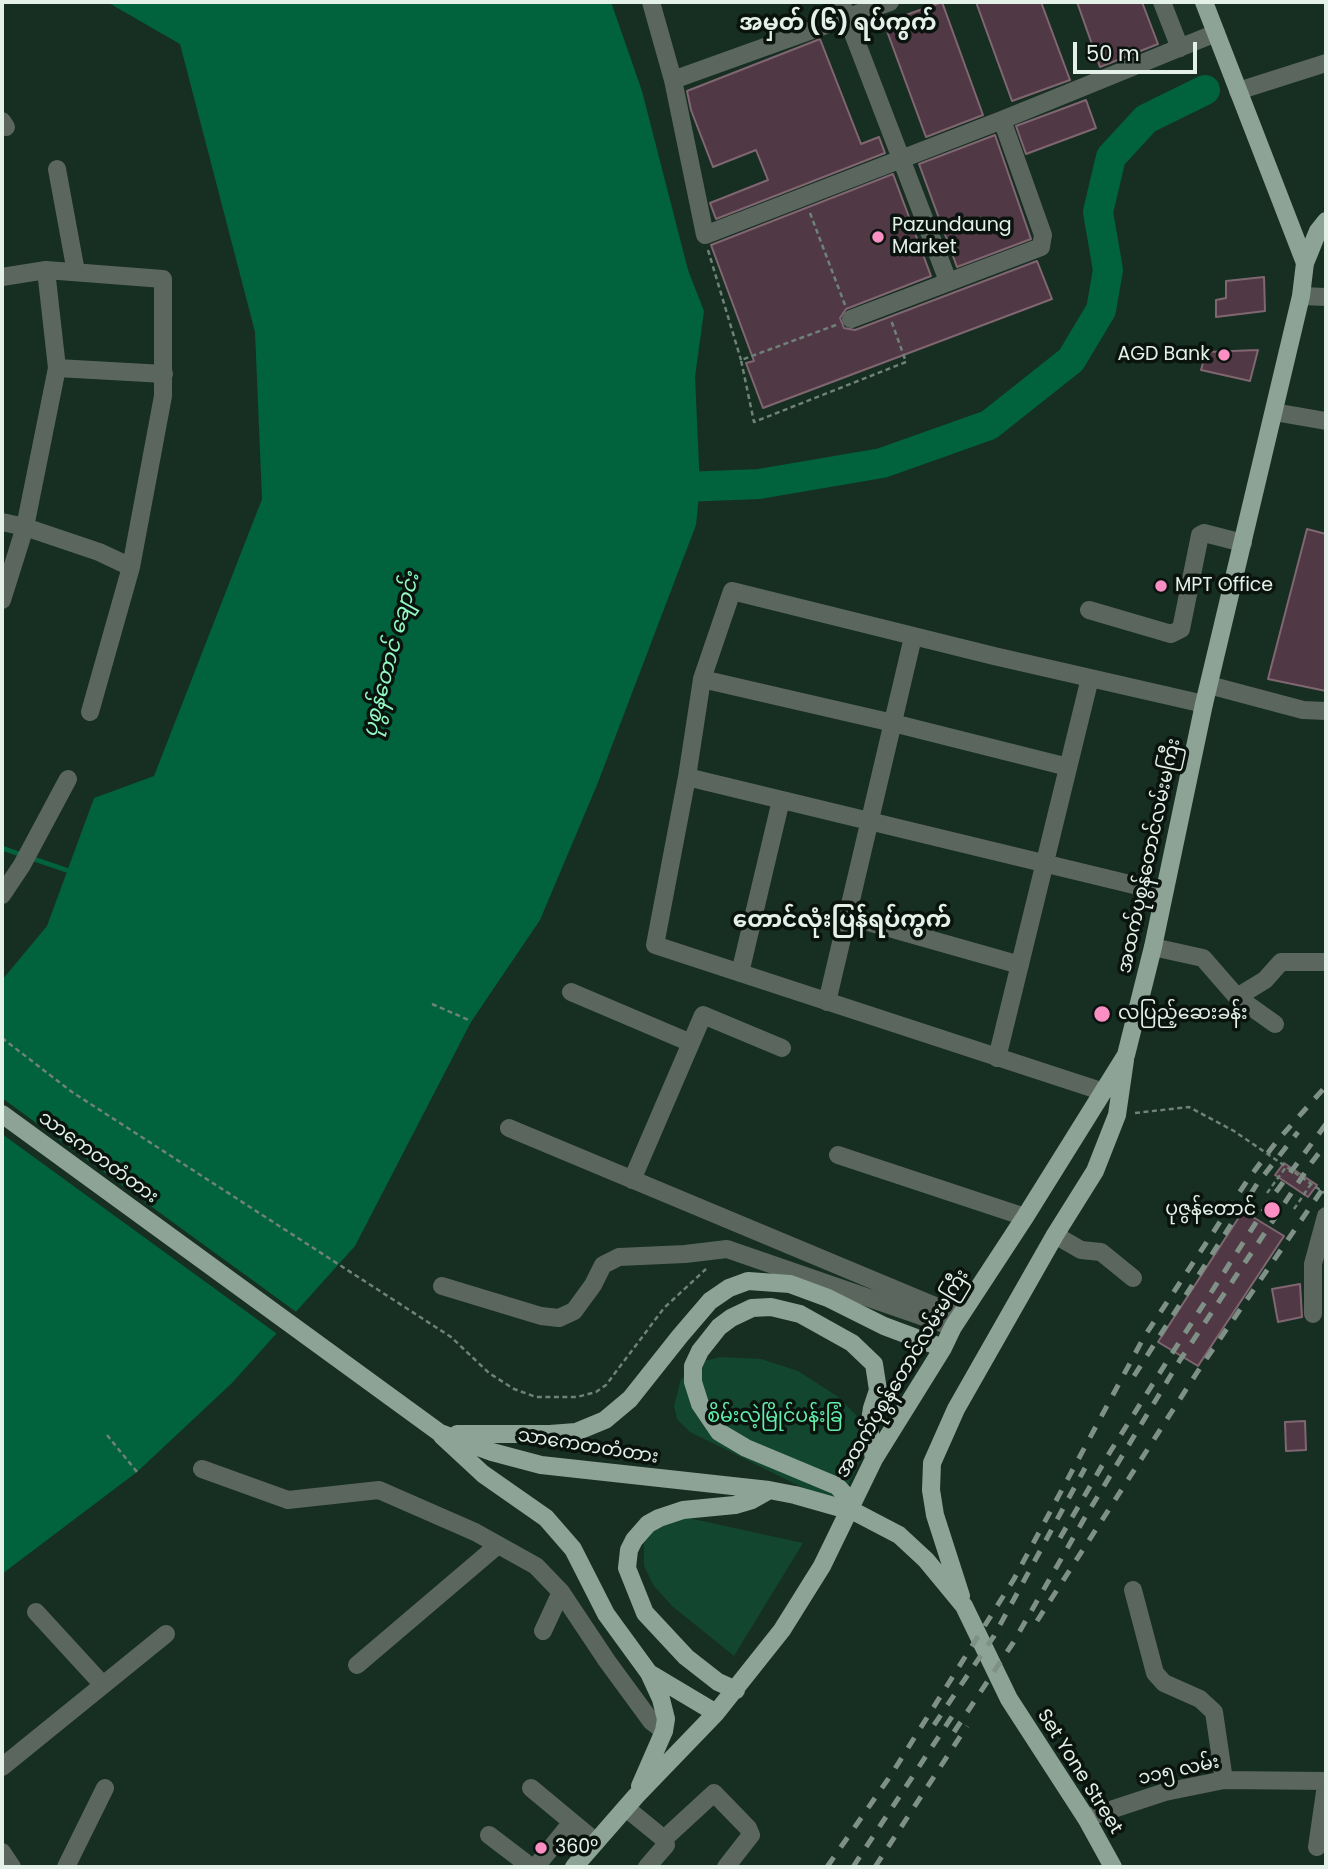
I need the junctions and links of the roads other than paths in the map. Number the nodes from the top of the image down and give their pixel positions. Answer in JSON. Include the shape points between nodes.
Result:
{"nodes":[{"id":1,"x":650,"y":2,"type":"edge"},
{"id":2,"x":890,"y":2,"type":"edge"},
{"id":3,"x":1162,"y":2,"type":"edge"},
{"id":4,"x":1204,"y":2,"type":"edge"},
{"id":5,"x":844,"y":10,"type":"edge"},
{"id":6,"x":1216,"y":33,"type":"junction"},
{"id":7,"x":1180,"y":48,"type":"junction"},
{"id":8,"x":1326,"y":63,"type":"edge"},
{"id":9,"x":673,"y":80,"type":"junction"},
{"id":10,"x":1238,"y":91,"type":"junction"},
{"id":11,"x":1002,"y":120,"type":"junction"},
{"id":12,"x":902,"y":158,"type":"junction"},
{"id":13,"x":57,"y":169,"type":"dead end"},
{"id":14,"x":1326,"y":221,"type":"edge"},
{"id":15,"x":1305,"y":263,"type":"junction"},
{"id":16,"x":46,"y":270,"type":"junction"},
{"id":17,"x":76,"y":272,"type":"junction"},
{"id":18,"x":2,"y":277,"type":"edge"},
{"id":19,"x":948,"y":281,"type":"junction"},
{"id":20,"x":1301,"y":296,"type":"junction"},
{"id":21,"x":1326,"y":296,"type":"edge"},
{"id":22,"x":850,"y":319,"type":"road end"},
{"id":23,"x":57,"y":368,"type":"junction"},
{"id":24,"x":164,"y":374,"type":"junction"},
{"id":25,"x":1275,"y":412,"type":"junction"},
{"id":26,"x":1326,"y":421,"type":"edge"},
{"id":27,"x":2,"y":522,"type":"edge"},
{"id":28,"x":25,"y":527,"type":"junction"},
{"id":29,"x":1243,"y":543,"type":"junction"},
{"id":30,"x":131,"y":566,"type":"junction"},
{"id":31,"x":2,"y":600,"type":"edge"},
{"id":32,"x":1089,"y":610,"type":"dead end"},
{"id":33,"x":913,"y":637,"type":"junction"},
{"id":34,"x":1090,"y":678,"type":"junction"},
{"id":35,"x":702,"y":679,"type":"junction"},
{"id":36,"x":1209,"y":685,"type":"junction"},
{"id":37,"x":1204,"y":704,"type":"junction"},
{"id":38,"x":1326,"y":711,"type":"edge"},
{"id":39,"x":90,"y":712,"type":"dead end"},
{"id":40,"x":893,"y":723,"type":"junction"},
{"id":41,"x":1068,"y":767,"type":"junction"},
{"id":42,"x":687,"y":777,"type":"junction"},
{"id":43,"x":68,"y":779,"type":"dead end"},
{"id":44,"x":781,"y":800,"type":"junction"},
{"id":45,"x":870,"y":821,"type":"junction"},
{"id":46,"x":1045,"y":864,"type":"junction"},
{"id":47,"x":1163,"y":892,"type":"junction"},
{"id":48,"x":2,"y":895,"type":"edge"},
{"id":49,"x":847,"y":916,"type":"junction"},
{"id":50,"x":1153,"y":947,"type":"junction"},
{"id":51,"x":1326,"y":962,"type":"edge"},
{"id":52,"x":1020,"y":965,"type":"junction"},
{"id":53,"x":740,"y":973,"type":"junction"},
{"id":54,"x":571,"y":992,"type":"dead end"},
{"id":55,"x":1237,"y":996,"type":"junction"},
{"id":56,"x":827,"y":1002,"type":"junction"},
{"id":57,"x":1275,"y":1024,"type":"dead end"},
{"id":58,"x":691,"y":1044,"type":"junction"},
{"id":59,"x":782,"y":1048,"type":"dead end"},
{"id":60,"x":1126,"y":1055,"type":"junction"},
{"id":61,"x":997,"y":1058,"type":"junction"},
{"id":62,"x":1101,"y":1091,"type":"junction"},
{"id":63,"x":2,"y":1114,"type":"edge"},
{"id":64,"x":509,"y":1128,"type":"dead end"},
{"id":65,"x":838,"y":1155,"type":"dead end"},
{"id":66,"x":632,"y":1180,"type":"junction"},
{"id":67,"x":1326,"y":1216,"type":"edge"},
{"id":68,"x":1025,"y":1217,"type":"junction"},
{"id":69,"x":1055,"y":1234,"type":"junction"},
{"id":70,"x":1133,"y":1278,"type":"dead end"},
{"id":71,"x":442,"y":1286,"type":"dead end"},
{"id":72,"x":1313,"y":1314,"type":"dead end"},
{"id":73,"x":956,"y":1322,"type":"junction"},
{"id":74,"x":943,"y":1348,"type":"junction"},
{"id":75,"x":440,"y":1433,"type":"junction"},
{"id":76,"x":874,"y":1460,"type":"junction"},
{"id":77,"x":202,"y":1469,"type":"dead end"},
{"id":78,"x":769,"y":1490,"type":"junction"},
{"id":79,"x":855,"y":1512,"type":"junction"},
{"id":80,"x":498,"y":1545,"type":"junction"},
{"id":81,"x":1133,"y":1590,"type":"dead end"},
{"id":82,"x":561,"y":1592,"type":"junction"},
{"id":83,"x":964,"y":1606,"type":"junction"},
{"id":84,"x":36,"y":1612,"type":"dead end"},
{"id":85,"x":543,"y":1632,"type":"dead end"},
{"id":86,"x":166,"y":1634,"type":"dead end"},
{"id":87,"x":357,"y":1665,"type":"dead end"},
{"id":88,"x":649,"y":1673,"type":"junction"},
{"id":89,"x":103,"y":1685,"type":"junction"},
{"id":90,"x":736,"y":1690,"type":"junction"},
{"id":91,"x":1009,"y":1699,"type":"joint"},
{"id":92,"x":716,"y":1713,"type":"junction"},
{"id":93,"x":664,"y":1731,"type":"junction"},
{"id":94,"x":2,"y":1767,"type":"edge"},
{"id":95,"x":1224,"y":1780,"type":"junction"},
{"id":96,"x":1326,"y":1783,"type":"edge"},
{"id":97,"x":105,"y":1788,"type":"dead end"},
{"id":98,"x":531,"y":1788,"type":"dead end"},
{"id":99,"x":631,"y":1802,"type":"junction"},
{"id":100,"x":1086,"y":1818,"type":"junction"},
{"id":101,"x":572,"y":1822,"type":"junction"},
{"id":102,"x":489,"y":1835,"type":"dead end"},
{"id":103,"x":664,"y":1839,"type":"junction"},
{"id":104,"x":596,"y":1842,"type":"junction"},
{"id":105,"x":1317,"y":1847,"type":"dead end"},
{"id":106,"x":2,"y":1852,"type":"edge"},
{"id":107,"x":12,"y":1867,"type":"edge"},
{"id":108,"x":66,"y":1867,"type":"edge"},
{"id":109,"x":532,"y":1867,"type":"edge"},
{"id":110,"x":574,"y":1867,"type":"edge"},
{"id":111,"x":647,"y":1867,"type":"edge"},
{"id":112,"x":726,"y":1867,"type":"edge"},
{"id":113,"x":1113,"y":1867,"type":"edge"}],
"edges":[{"from":1,"to":9,"type":"street"},
{"from":2,"to":5,"type":"street"},
{"from":3,"to":7,"type":"street"},
{"from":4,"to":6,"type":"main road","name":"အထက်ပုစွန်တောင်လမ်းမကြီး"},
{"from":5,"to":9,"type":"street"},
{"from":5,"to":12,"type":"street"},
{"from":6,"to":7,"type":"street"},
{"from":6,"to":10,"type":"main road","name":"အထက်ပုစွန်တောင်လမ်းမကြီး"},
{"from":7,"to":11,"type":"street"},
{"from":8,"to":10,"type":"street"},
{"from":9,"to":12,"type":"street","via":[[705,235]]},
{"from":10,"to":15,"type":"main road","name":"အထက်ပုစွန်တောင်လမ်းမကြီး"},
{"from":11,"to":12,"type":"street"},
{"from":11,"to":19,"type":"street","via":[[1043,242],[1041,247]]},
{"from":12,"to":19,"type":"street"},
{"from":13,"to":17,"type":"street"},
{"from":14,"to":15,"type":"main road"},
{"from":15,"to":20,"type":"main road","name":"အထက်ပုစွန်တောင်လမ်းမကြီး"},
{"from":16,"to":17,"type":"street"},
{"from":16,"to":18,"type":"street"},
{"from":16,"to":23,"type":"street"},
{"from":17,"to":24,"type":"street","via":[[163,279]]},
{"from":19,"to":22,"type":"street"},
{"from":20,"to":21,"type":"street"},
{"from":20,"to":25,"type":"main road","name":"အထက်ပုစွန်တောင်လမ်းမကြီး"},
{"from":23,"to":24,"type":"street"},
{"from":23,"to":28,"type":"street"},
{"from":24,"to":30,"type":"street"},
{"from":25,"to":26,"type":"street"},
{"from":25,"to":29,"type":"main road","name":"အထက်ပုစွန်တောင်လမ်းမကြီး"},
{"from":27,"to":28,"type":"street"},
{"from":28,"to":30,"type":"street"},
{"from":28,"to":31,"type":"street"},
{"from":29,"to":32,"type":"street","via":[[1204,533],[1200,536],[1181,629],[1171,634]]},
{"from":29,"to":36,"type":"main road","name":"အထက်ပုစွန်တောင်လမ်းမကြီး"},
{"from":30,"to":39,"type":"street"},
{"from":33,"to":34,"type":"street"},
{"from":33,"to":35,"type":"street","via":[[732,591]]},
{"from":33,"to":40,"type":"street"},
{"from":34,"to":37,"type":"street"},
{"from":34,"to":41,"type":"street"},
{"from":35,"to":40,"type":"street"},
{"from":35,"to":42,"type":"street"},
{"from":36,"to":37,"type":"main road","name":"အထက်ပုစွန်တောင်လမ်းမကြီး"},
{"from":36,"to":38,"type":"street","via":[[1303,710]]},
{"from":37,"to":47,"type":"main road","name":"အထက်ပုစွန်တောင်လမ်းမကြီး"},
{"from":40,"to":41,"type":"street"},
{"from":40,"to":45,"type":"street"},
{"from":41,"to":46,"type":"street"},
{"from":42,"to":44,"type":"street"},
{"from":42,"to":53,"type":"street","via":[[655,945]]},
{"from":43,"to":48,"type":"street"},
{"from":44,"to":45,"type":"street"},
{"from":44,"to":53,"type":"street"},
{"from":45,"to":46,"type":"street"},
{"from":45,"to":49,"type":"street"},
{"from":46,"to":47,"type":"street"},
{"from":46,"to":52,"type":"street"},
{"from":47,"to":50,"type":"main road","name":"အထက်ပုစွန်တောင်လမ်းမကြီး"},
{"from":49,"to":52,"type":"street"},
{"from":49,"to":56,"type":"street"},
{"from":50,"to":55,"type":"street","via":[[1203,958]]},
{"from":50,"to":60,"type":"main road","name":"အထက်ပုစွန်တောင်လမ်းမကြီး"},
{"from":51,"to":55,"type":"street","via":[[1281,962],[1265,980]]},
{"from":52,"to":61,"type":"street"},
{"from":53,"to":56,"type":"street"},
{"from":54,"to":58,"type":"street"},
{"from":55,"to":57,"type":"street"},
{"from":56,"to":61,"type":"street"},
{"from":58,"to":59,"type":"street","via":[[703,1015]]},
{"from":58,"to":66,"type":"street"},
{"from":60,"to":62,"type":"main road","name":"အထက်ပုစွန်တောင်လမ်းမကြီး"},
{"from":60,"to":69,"type":"main road","via":[[1117,1115],[1095,1171]]},
{"from":61,"to":62,"type":"street"},
{"from":62,"to":68,"type":"main road","name":"အထက်ပုစွန်တောင်လမ်းမကြီး"},
{"from":63,"to":75,"type":"main road","name":"သာကေတတံတား"},
{"from":64,"to":66,"type":"street"},
{"from":65,"to":68,"type":"street"},
{"from":66,"to":73,"type":"street"},
{"from":67,"to":72,"type":"street","via":[[1312,1264]]},
{"from":68,"to":73,"type":"main road","name":"အထက်ပုစွန်တောင်လမ်းမကြီး"},
{"from":69,"to":70,"type":"street","via":[[1080,1250],[1101,1252]]},
{"from":69,"to":83,"type":"main road","via":[[956,1409],[932,1464],[935,1515]]},
{"from":71,"to":73,"type":"street","via":[[541,1317],[559,1318],[574,1311],[603,1265],[619,1257],[727,1249]]},
{"from":73,"to":74,"type":"main road","name":"အထက်ပုစွန်တောင်လမ်းမကြီး"},
{"from":74,"to":75,"type":"main road","via":[[790,1284],[748,1281],[710,1301],[631,1399],[605,1419],[576,1432]]},
{"from":74,"to":76,"type":"main road","name":"အထက်ပုစွန်တောင်လမ်းမကြီး"},
{"from":75,"to":78,"type":"main road","name":"သာကေတတံတား","via":[[541,1465]]},
{"from":75,"to":88,"type":"main road","via":[[483,1474],[546,1518],[573,1549],[606,1614]]},
{"from":76,"to":79,"type":"main road","via":[[869,1427],[878,1390],[874,1364],[852,1343],[800,1314],[771,1307],[752,1308],[719,1326],[700,1350],[693,1382],[700,1404],[719,1432],[837,1486]]},
{"from":76,"to":90,"type":"main road","name":"အထက်ပုစွန်တောင်လမ်းမကြီး","via":[[822,1566],[782,1630]]},
{"from":77,"to":80,"type":"street","via":[[288,1500],[379,1490]]},
{"from":78,"to":79,"type":"main road","name":"သာကေတတံတား"},
{"from":78,"to":90,"type":"main road","via":[[734,1505],[683,1510],[659,1518],[641,1531],[629,1550],[627,1568],[645,1613],[686,1657]]},
{"from":79,"to":83,"type":"main road","name":"သာကေတတံတား","via":[[899,1535]]},
{"from":80,"to":82,"type":"street","via":[[536,1566]]},
{"from":80,"to":87,"type":"street"},
{"from":81,"to":95,"type":"street","via":[[1155,1673],[1214,1712]]},
{"from":82,"to":85,"type":"street"},
{"from":82,"to":93,"type":"street","via":[[607,1661]]},
{"from":83,"to":91,"type":"main road","name":"သာကေတတံတား"},
{"from":84,"to":89,"type":"street"},
{"from":86,"to":89,"type":"street"},
{"from":88,"to":92,"type":"main road"},
{"from":88,"to":93,"type":"main road","via":[[664,1708]]},
{"from":89,"to":94,"type":"street"},
{"from":90,"to":92,"type":"main road","name":"အထက်ပုစွန်တောင်လမ်းမကြီး"},
{"from":91,"to":100,"type":"main road","name":"Set Yone Street"},
{"from":92,"to":99,"type":"main road","name":"အထက်ပုစွန်တောင်လမ်းမကြီး"},
{"from":93,"to":99,"type":"main road"},
{"from":95,"to":96,"type":"street","name":"၁၁၅ လမ်း"},
{"from":95,"to":100,"type":"street","name":"၁၁၅ လမ်း","via":[[1165,1792]]},
{"from":96,"to":105,"type":"street"},
{"from":97,"to":108,"type":"street"},
{"from":98,"to":101,"type":"street"},
{"from":99,"to":103,"type":"street"},
{"from":99,"to":104,"type":"main road"},
{"from":100,"to":113,"type":"main road","name":"Set Yone Street"},
{"from":101,"to":104,"type":"street"},
{"from":101,"to":109,"type":"street"},
{"from":102,"to":109,"type":"street"},
{"from":103,"to":111,"type":"street","via":[[666,1846]]},
{"from":103,"to":112,"type":"street","via":[[714,1793],[751,1835]]},
{"from":104,"to":110,"type":"main road"},
{"from":106,"to":107,"type":"street"}]}
